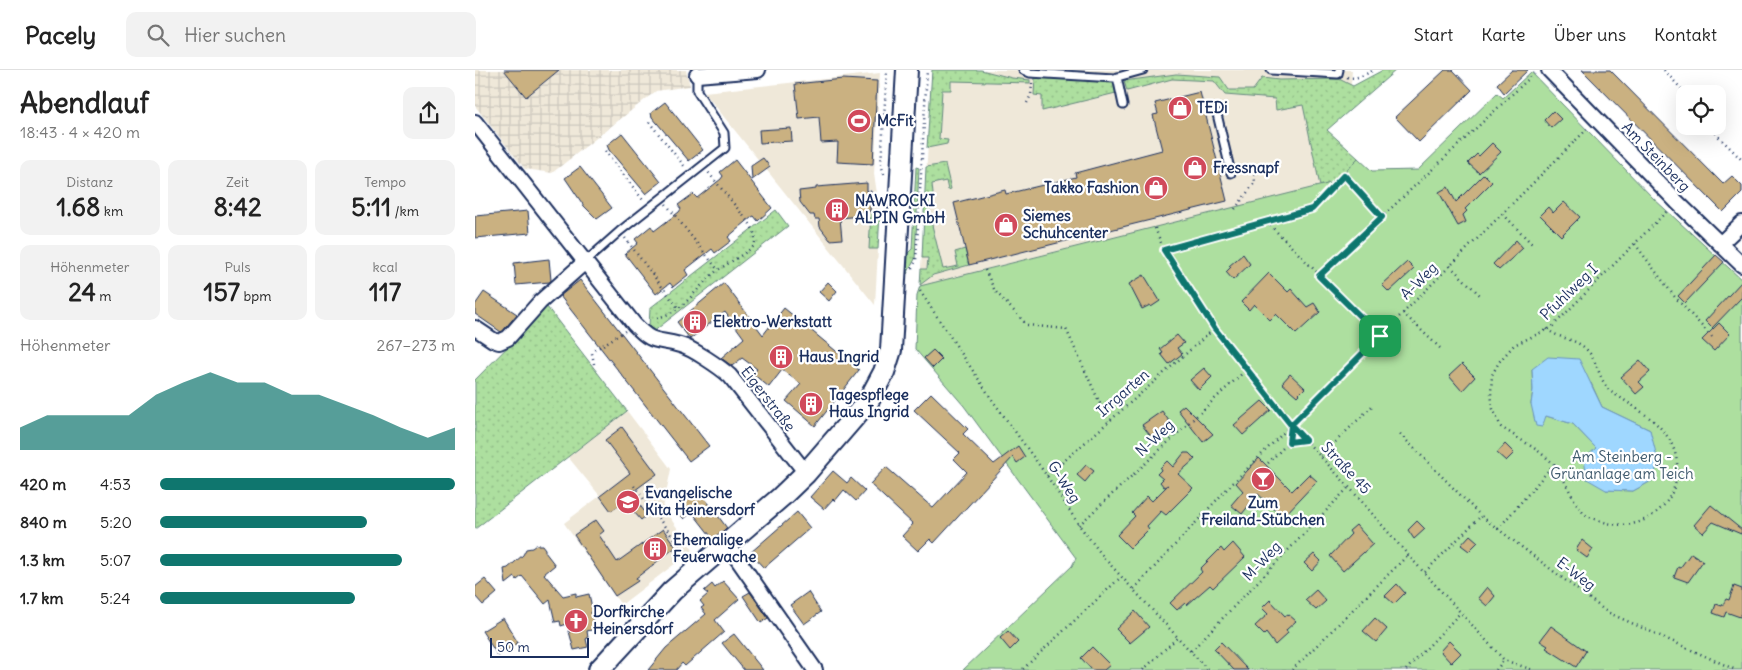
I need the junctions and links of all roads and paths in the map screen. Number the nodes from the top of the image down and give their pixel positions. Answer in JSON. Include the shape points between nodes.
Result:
{"nodes":[{"id":1,"x":758,"y":70,"type":"edge"},
{"id":2,"x":887,"y":70,"type":"edge"},
{"id":3,"x":907,"y":70,"type":"edge"},
{"id":4,"x":927,"y":70,"type":"edge"},
{"id":5,"x":1023,"y":70,"type":"edge"},
{"id":6,"x":1143,"y":70,"type":"edge"},
{"id":7,"x":1271,"y":70,"type":"edge"},
{"id":8,"x":1374,"y":70,"type":"edge"},
{"id":9,"x":1538,"y":70,"type":"edge"},
{"id":10,"x":1549,"y":70,"type":"edge"},
{"id":11,"x":1665,"y":70,"type":"edge"},
{"id":12,"x":1338,"y":72,"type":"edge"},
{"id":13,"x":1032,"y":73,"type":"junction"},
{"id":14,"x":697,"y":75,"type":"joint"},
{"id":15,"x":1117,"y":75,"type":"edge"},
{"id":16,"x":1677,"y":85,"type":"edge"},
{"id":17,"x":1027,"y":103,"type":"dead end"},
{"id":18,"x":1123,"y":105,"type":"dead end"},
{"id":19,"x":1217,"y":114,"type":"dead end"},
{"id":20,"x":1596,"y":119,"type":"junction"},
{"id":21,"x":475,"y":122,"type":"edge"},
{"id":22,"x":649,"y":122,"type":"dead end"},
{"id":23,"x":1716,"y":135,"type":"edge"},
{"id":24,"x":605,"y":152,"type":"dead end"},
{"id":25,"x":1742,"y":160,"type":"edge"},
{"id":26,"x":1253,"y":163,"type":"dead end"},
{"id":27,"x":703,"y":165,"type":"junction"},
{"id":28,"x":1231,"y":173,"type":"dead end"},
{"id":29,"x":690,"y":174,"type":"junction"},
{"id":30,"x":885,"y":178,"type":"dead end"},
{"id":31,"x":661,"y":198,"type":"junction"},
{"id":32,"x":1677,"y":202,"type":"junction"},
{"id":33,"x":649,"y":207,"type":"junction"},
{"id":34,"x":1235,"y":209,"type":"dead end"},
{"id":35,"x":1502,"y":214,"type":"junction"},
{"id":36,"x":1382,"y":217,"type":"junction"},
{"id":37,"x":1742,"y":222,"type":"edge"},
{"id":38,"x":1270,"y":225,"type":"dead end"},
{"id":39,"x":1155,"y":228,"type":"dead end"},
{"id":40,"x":620,"y":231,"type":"junction"},
{"id":41,"x":1635,"y":244,"type":"junction"},
{"id":42,"x":1720,"y":244,"type":"junction"},
{"id":43,"x":1533,"y":245,"type":"dead end"},
{"id":44,"x":1164,"y":250,"type":"junction"},
{"id":45,"x":586,"y":261,"type":"junction"},
{"id":46,"x":1742,"y":265,"type":"edge"},
{"id":47,"x":1450,"y":266,"type":"junction"},
{"id":48,"x":718,"y":270,"type":"junction"},
{"id":49,"x":985,"y":270,"type":"dead end"},
{"id":50,"x":908,"y":276,"type":"dead end"},
{"id":51,"x":1319,"y":276,"type":"junction"},
{"id":52,"x":920,"y":292,"type":"dead end"},
{"id":53,"x":1481,"y":296,"type":"dead end"},
{"id":54,"x":678,"y":308,"type":"junction"},
{"id":55,"x":1403,"y":313,"type":"junction"},
{"id":56,"x":657,"y":318,"type":"dead end"},
{"id":57,"x":635,"y":324,"type":"junction"},
{"id":58,"x":475,"y":328,"type":"edge"},
{"id":59,"x":1215,"y":329,"type":"junction"},
{"id":60,"x":1547,"y":329,"type":"junction"},
{"id":61,"x":1380,"y":336,"type":"junction"},
{"id":62,"x":1713,"y":337,"type":"dead end"},
{"id":63,"x":1440,"y":348,"type":"dead end"},
{"id":64,"x":594,"y":364,"type":"dead end"},
{"id":65,"x":1247,"y":369,"type":"junction"},
{"id":66,"x":1373,"y":405,"type":"dead end"},
{"id":67,"x":1108,"y":421,"type":"junction"},
{"id":68,"x":1291,"y":425,"type":"junction"},
{"id":69,"x":1400,"y":434,"type":"dead end"},
{"id":70,"x":1305,"y":440,"type":"junction"},
{"id":71,"x":1289,"y":442,"type":"junction"},
{"id":72,"x":1321,"y":456,"type":"junction"},
{"id":73,"x":1268,"y":463,"type":"dead end"},
{"id":74,"x":1554,"y":464,"type":"junction"},
{"id":75,"x":806,"y":473,"type":"junction"},
{"id":76,"x":1047,"y":476,"type":"junction"},
{"id":77,"x":633,"y":486,"type":"dead end"},
{"id":78,"x":1349,"y":487,"type":"junction"},
{"id":79,"x":1481,"y":516,"type":"junction"},
{"id":80,"x":1079,"y":525,"type":"junction"},
{"id":81,"x":1498,"y":529,"type":"junction"},
{"id":82,"x":727,"y":544,"type":"junction"},
{"id":83,"x":1408,"y":554,"type":"junction"},
{"id":84,"x":690,"y":559,"type":"dead end"},
{"id":85,"x":1425,"y":572,"type":"junction"},
{"id":86,"x":1121,"y":577,"type":"junction"},
{"id":87,"x":1134,"y":589,"type":"junction"},
{"id":88,"x":1461,"y":612,"type":"junction"},
{"id":89,"x":1178,"y":637,"type":"junction"},
{"id":90,"x":1191,"y":651,"type":"junction"},
{"id":91,"x":1504,"y":660,"type":"junction"},
{"id":92,"x":1023,"y":669,"type":"edge"},
{"id":93,"x":599,"y":670,"type":"edge"},
{"id":94,"x":815,"y":670,"type":"edge"},
{"id":95,"x":1143,"y":670,"type":"edge"},
{"id":96,"x":1208,"y":670,"type":"edge"},
{"id":97,"x":1292,"y":670,"type":"edge"},
{"id":98,"x":1406,"y":670,"type":"edge"},
{"id":99,"x":1496,"y":670,"type":"edge"},
{"id":100,"x":1533,"y":670,"type":"edge"},
{"id":101,"x":1736,"y":670,"type":"edge"}],
"edges":[{"from":1,"to":14,"type":"street"},
{"from":2,"to":30,"type":"path","via":[[881,164]]},
{"from":3,"to":75,"type":"main road","via":[[891,350],[868,402]]},
{"from":4,"to":50,"type":"path","via":[[916,261]]},
{"from":5,"to":13,"type":"lane"},
{"from":6,"to":15,"type":"lane"},
{"from":7,"to":12,"type":"lane"},
{"from":8,"to":12,"type":"path","via":[[1350,79]]},
{"from":9,"to":36,"type":"path"},
{"from":10,"to":20,"type":"street","name":"Am Steinberg"},
{"from":11,"to":16,"type":"path"},
{"from":13,"to":15,"type":"lane"},
{"from":13,"to":17,"type":"path","via":[[1031,96]]},
{"from":14,"to":27,"type":"lane","via":[[697,92],[724,133],[725,148]]},
{"from":15,"to":18,"type":"lane"},
{"from":19,"to":28,"type":"lane"},
{"from":20,"to":32,"type":"street","name":"Am Steinberg"},
{"from":20,"to":35,"type":"path","name":"A-Weg"},
{"from":21,"to":45,"type":"street","name":"Eigerstraße"},
{"from":22,"to":29,"type":"path"},
{"from":23,"to":25,"type":"path"},
{"from":24,"to":33,"type":"path"},
{"from":26,"to":34,"type":"path","via":[[1255,182]]},
{"from":27,"to":29,"type":"lane"},
{"from":27,"to":48,"type":"path","via":[[755,232],[754,246]]},
{"from":29,"to":31,"type":"lane"},
{"from":31,"to":33,"type":"lane"},
{"from":31,"to":48,"type":"path"},
{"from":32,"to":41,"type":"path","name":"Pfuhlweg I"},
{"from":32,"to":42,"type":"street","name":"Am Steinberg"},
{"from":33,"to":40,"type":"lane"},
{"from":35,"to":43,"type":"path"},
{"from":35,"to":47,"type":"path","name":"A-Weg"},
{"from":36,"to":44,"type":"path","via":[[1344,175],[1312,209]]},
{"from":36,"to":51,"type":"path"},
{"from":37,"to":42,"type":"street"},
{"from":38,"to":51,"type":"path"},
{"from":39,"to":44,"type":"path","name":"Straße 45"},
{"from":40,"to":45,"type":"lane"},
{"from":40,"to":54,"type":"path"},
{"from":41,"to":60,"type":"path","name":"Pfuhlweg I"},
{"from":41,"to":62,"type":"path","via":[[1674,296]]},
{"from":42,"to":46,"type":"street","name":"Am Steinberg"},
{"from":44,"to":59,"type":"path","name":"Straße 45"},
{"from":45,"to":57,"type":"street","name":"Eigerstraße"},
{"from":45,"to":58,"type":"street","via":[[508,338],[499,342]]},
{"from":47,"to":53,"type":"path"},
{"from":47,"to":55,"type":"path","name":"A-Weg"},
{"from":48,"to":54,"type":"path"},
{"from":49,"to":67,"type":"path","via":[[995,291],[1027,324],[1066,329]]},
{"from":51,"to":61,"type":"path"},
{"from":52,"to":76,"type":"path","name":"G-Weg"},
{"from":54,"to":56,"type":"path"},
{"from":55,"to":61,"type":"path","name":"A-Weg"},
{"from":55,"to":63,"type":"path"},
{"from":57,"to":64,"type":"path","via":[[595,350],[592,353]]},
{"from":57,"to":75,"type":"street","name":"Eigerstraße","via":[[650,339],[681,345],[722,369]]},
{"from":59,"to":65,"type":"path","name":"Straße 45"},
{"from":59,"to":67,"type":"path","name":"Irrgarten"},
{"from":60,"to":74,"type":"path","name":"Pfuhlweg I","via":[[1514,344],[1492,375],[1491,393],[1493,409],[1501,427]]},
{"from":60,"to":74,"type":"path","name":"Pfuhlweg I","via":[[1576,341],[1588,350],[1609,390],[1665,432],[1673,446],[1678,472],[1675,488],[1657,512],[1634,524],[1621,525],[1586,515]]},
{"from":61,"to":68,"type":"path","name":"A-Weg"},
{"from":65,"to":68,"type":"path","name":"Straße 45"},
{"from":65,"to":80,"type":"path","name":"N-Weg"},
{"from":66,"to":72,"type":"path"},
{"from":67,"to":76,"type":"path","name":"Irrgarten"},
{"from":68,"to":70,"type":"path","name":"Straße 45"},
{"from":68,"to":71,"type":"path"},
{"from":68,"to":87,"type":"path","name":"A-Weg"},
{"from":69,"to":79,"type":"path","name":"E-Weg"},
{"from":70,"to":71,"type":"path"},
{"from":70,"to":72,"type":"path","name":"Straße 45"},
{"from":71,"to":73,"type":"path"},
{"from":72,"to":78,"type":"path","name":"Straße 45"},
{"from":74,"to":81,"type":"path"},
{"from":75,"to":82,"type":"main road"},
{"from":76,"to":80,"type":"path","name":"G-Weg"},
{"from":77,"to":84,"type":"path"},
{"from":78,"to":83,"type":"path","name":"Straße 45"},
{"from":78,"to":90,"type":"path","name":"M-Weg"},
{"from":79,"to":81,"type":"path","name":"E-Weg"},
{"from":79,"to":85,"type":"path"},
{"from":80,"to":86,"type":"path","name":"G-Weg"},
{"from":81,"to":101,"type":"path","name":"E-Weg","via":[[1607,612]]},
{"from":82,"to":93,"type":"main road","via":[[662,601]]},
{"from":82,"to":94,"type":"street"},
{"from":83,"to":85,"type":"path","name":"Straße 45"},
{"from":83,"to":97,"type":"path"},
{"from":85,"to":88,"type":"path","name":"Straße 45"},
{"from":86,"to":87,"type":"path","name":"G-Weg"},
{"from":86,"to":92,"type":"path"},
{"from":87,"to":89,"type":"path","name":"G-Weg"},
{"from":88,"to":91,"type":"path","name":"Straße 45"},
{"from":88,"to":98,"type":"path"},
{"from":89,"to":90,"type":"path","name":"G-Weg"},
{"from":89,"to":95,"type":"path"},
{"from":90,"to":96,"type":"path","name":"G-Weg"},
{"from":91,"to":99,"type":"path"},
{"from":91,"to":100,"type":"path","name":"Straße 45"}]}
